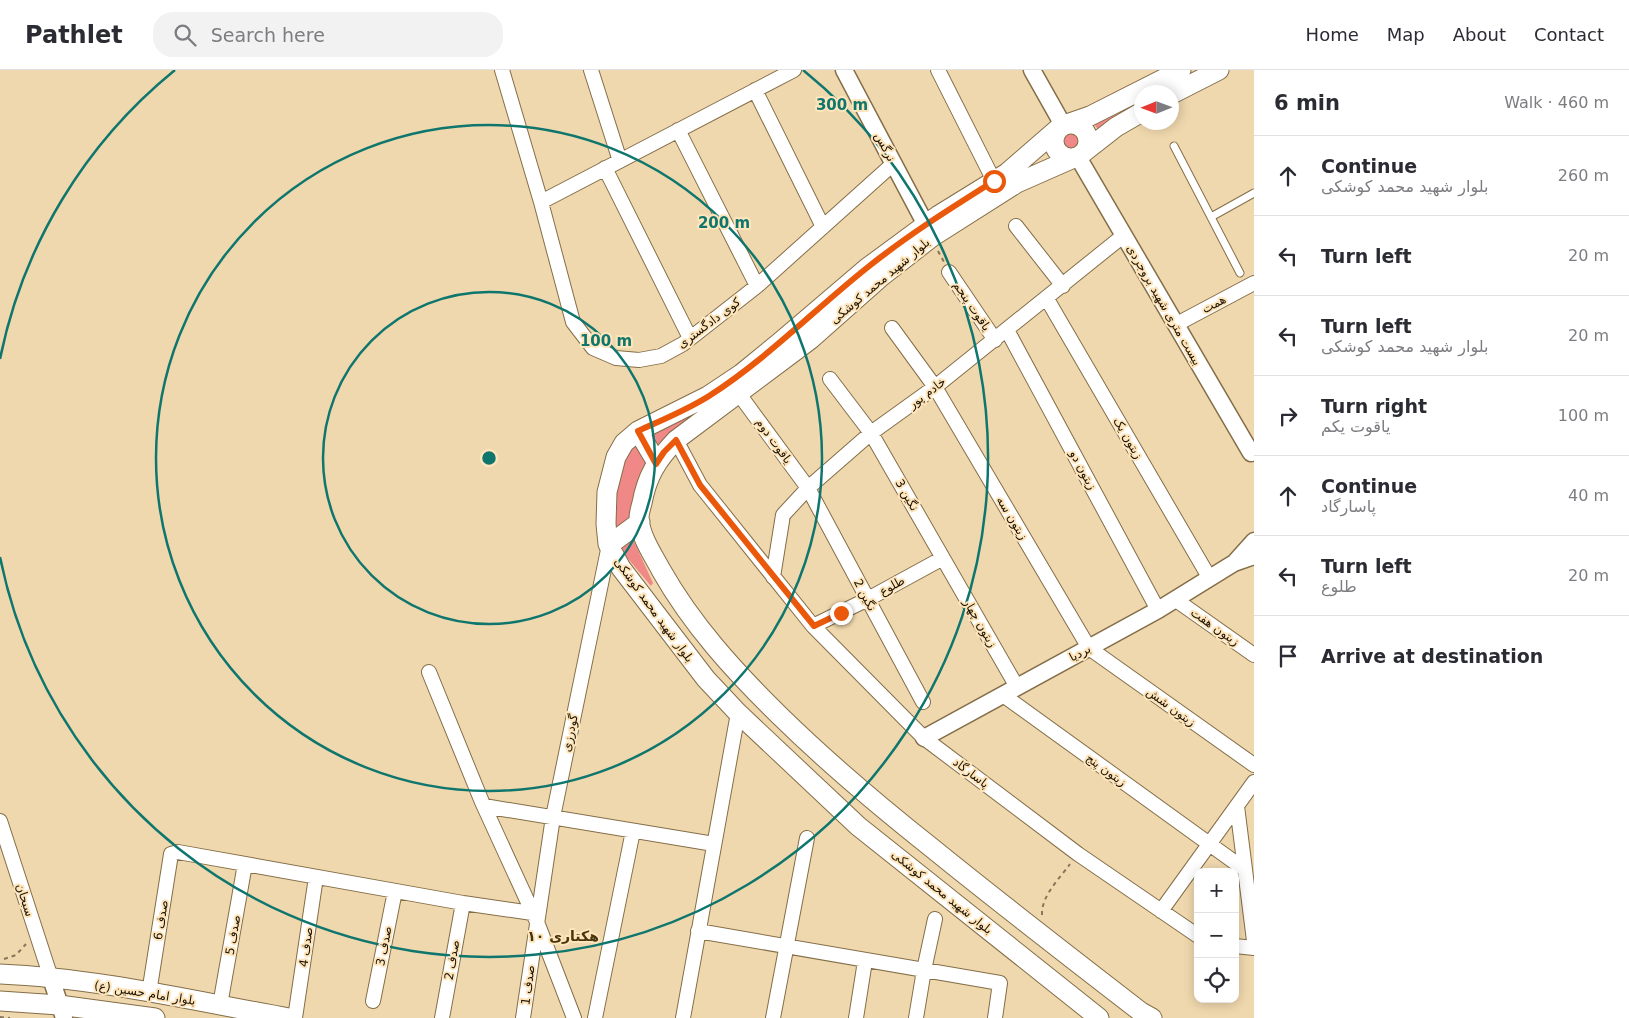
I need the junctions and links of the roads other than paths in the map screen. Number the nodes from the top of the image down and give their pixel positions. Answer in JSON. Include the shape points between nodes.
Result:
{"nodes":[{"id":1,"x":502,"y":70,"type":"edge"},
{"id":2,"x":591,"y":70,"type":"edge"},
{"id":3,"x":794,"y":70,"type":"edge"},
{"id":4,"x":844,"y":70,"type":"edge"},
{"id":5,"x":938,"y":70,"type":"edge"},
{"id":6,"x":1032,"y":70,"type":"edge"},
{"id":7,"x":1181,"y":70,"type":"edge"},
{"id":8,"x":1219,"y":70,"type":"edge"},
{"id":9,"x":755,"y":90,"type":"junction"},
{"id":10,"x":1179,"y":90,"type":"edge"},
{"id":11,"x":1134,"y":117,"type":"edge"},
{"id":12,"x":1064,"y":125,"type":"junction"},
{"id":13,"x":678,"y":130,"type":"junction"},
{"id":14,"x":1174,"y":146,"type":"dead end"},
{"id":15,"x":1080,"y":155,"type":"junction"},
{"id":16,"x":620,"y":161,"type":"junction"},
{"id":17,"x":893,"y":164,"type":"junction"},
{"id":18,"x":605,"y":168,"type":"junction"},
{"id":19,"x":994,"y":181,"type":"junction"},
{"id":20,"x":1254,"y":193,"type":"edge"},
{"id":21,"x":541,"y":202,"type":"junction"},
{"id":22,"x":1211,"y":217,"type":"junction"},
{"id":23,"x":1016,"y":226,"type":"dead end"},
{"id":24,"x":822,"y":227,"type":"junction"},
{"id":25,"x":929,"y":231,"type":"junction"},
{"id":26,"x":1124,"y":236,"type":"junction"},
{"id":27,"x":949,"y":272,"type":"road end"},
{"id":28,"x":1240,"y":273,"type":"dead end"},
{"id":29,"x":1254,"y":283,"type":"edge"},
{"id":30,"x":757,"y":286,"type":"junction"},
{"id":31,"x":1063,"y":286,"type":"junction"},
{"id":32,"x":1047,"y":298,"type":"junction"},
{"id":33,"x":1175,"y":325,"type":"junction"},
{"id":34,"x":892,"y":328,"type":"dead end"},
{"id":35,"x":1007,"y":330,"type":"junction"},
{"id":36,"x":690,"y":338,"type":"junction"},
{"id":37,"x":995,"y":340,"type":"junction"},
{"id":38,"x":830,"y":379,"type":"dead end"},
{"id":39,"x":935,"y":387,"type":"junction"},
{"id":40,"x":740,"y":394,"type":"junction"},
{"id":41,"x":638,"y":431,"type":"junction"},
{"id":42,"x":871,"y":433,"type":"junction"},
{"id":43,"x":676,"y":440,"type":"junction"},
{"id":44,"x":1253,"y":456,"type":"edge"},
{"id":45,"x":656,"y":464,"type":"junction"},
{"id":46,"x":808,"y":488,"type":"junction"},
{"id":47,"x":640,"y":522,"type":"junction"},
{"id":48,"x":1254,"y":541,"type":"edge"},
{"id":49,"x":608,"y":545,"type":"junction"},
{"id":50,"x":1254,"y":556,"type":"edge"},
{"id":51,"x":943,"y":558,"type":"junction"},
{"id":52,"x":1234,"y":563,"type":"junction"},
{"id":53,"x":773,"y":577,"type":"junction"},
{"id":54,"x":1209,"y":577,"type":"junction"},
{"id":55,"x":868,"y":599,"type":"junction"},
{"id":56,"x":1176,"y":600,"type":"junction"},
{"id":57,"x":1158,"y":610,"type":"junction"},
{"id":58,"x":814,"y":626,"type":"junction"},
{"id":59,"x":1089,"y":648,"type":"junction"},
{"id":60,"x":1254,"y":655,"type":"edge"},
{"id":61,"x":429,"y":672,"type":"dead end"},
{"id":62,"x":1017,"y":687,"type":"junction"},
{"id":63,"x":1002,"y":695,"type":"junction"},
{"id":64,"x":923,"y":702,"type":"dead end"},
{"id":65,"x":738,"y":713,"type":"junction"},
{"id":66,"x":924,"y":738,"type":"junction"},
{"id":67,"x":1254,"y":765,"type":"edge"},
{"id":68,"x":1254,"y":782,"type":"edge"},
{"id":69,"x":484,"y":806,"type":"junction"},
{"id":70,"x":1237,"y":806,"type":"junction"},
{"id":71,"x":552,"y":817,"type":"junction"},
{"id":72,"x":0,"y":821,"type":"edge"},
{"id":73,"x":633,"y":831,"type":"junction"},
{"id":74,"x":807,"y":838,"type":"dead end"},
{"id":75,"x":714,"y":844,"type":"junction"},
{"id":76,"x":1209,"y":845,"type":"junction"},
{"id":77,"x":245,"y":864,"type":"junction"},
{"id":78,"x":1244,"y":869,"type":"junction"},
{"id":79,"x":316,"y":877,"type":"junction"},
{"id":80,"x":395,"y":890,"type":"junction"},
{"id":81,"x":463,"y":902,"type":"junction"},
{"id":82,"x":1161,"y":911,"type":"junction"},
{"id":83,"x":535,"y":917,"type":"junction"},
{"id":84,"x":935,"y":919,"type":"dead end"},
{"id":85,"x":698,"y":931,"type":"junction"},
{"id":86,"x":1194,"y":933,"type":"edge"},
{"id":87,"x":1254,"y":941,"type":"edge"},
{"id":88,"x":787,"y":946,"type":"junction"},
{"id":89,"x":1239,"y":946,"type":"edge"},
{"id":90,"x":1254,"y":948,"type":"edge"},
{"id":91,"x":865,"y":961,"type":"junction"},
{"id":92,"x":924,"y":970,"type":"junction"},
{"id":93,"x":0,"y":974,"type":"edge"},
{"id":94,"x":51,"y":978,"type":"junction"},
{"id":95,"x":149,"y":993,"type":"junction"},
{"id":96,"x":373,"y":1001,"type":"dead end"},
{"id":97,"x":0,"y":1002,"type":"edge"},
{"id":98,"x":220,"y":1005,"type":"junction"},
{"id":99,"x":62,"y":1012,"type":"edge"},
{"id":100,"x":155,"y":1018,"type":"edge"},
{"id":101,"x":289,"y":1018,"type":"edge"},
{"id":102,"x":295,"y":1018,"type":"edge"},
{"id":103,"x":442,"y":1018,"type":"edge"},
{"id":104,"x":523,"y":1018,"type":"edge"},
{"id":105,"x":574,"y":1018,"type":"edge"},
{"id":106,"x":595,"y":1018,"type":"edge"},
{"id":107,"x":682,"y":1018,"type":"edge"},
{"id":108,"x":773,"y":1018,"type":"edge"},
{"id":109,"x":856,"y":1018,"type":"edge"},
{"id":110,"x":916,"y":1018,"type":"edge"},
{"id":111,"x":994,"y":1018,"type":"edge"},
{"id":112,"x":1099,"y":1018,"type":"edge"},
{"id":113,"x":1152,"y":1018,"type":"edge"}],
"edges":[{"from":1,"to":21,"type":"street","name":"کوی دادگستری"},
{"from":2,"to":16,"type":"street"},
{"from":3,"to":9,"type":"street"},
{"from":4,"to":17,"type":"street","name":"نرگس"},
{"from":5,"to":19,"type":"street"},
{"from":6,"to":12,"type":"street"},
{"from":7,"to":12,"type":"main road","name":"بلوار شهید محمد کوشکی","via":[[1090,116]]},
{"from":8,"to":10,"type":"main road"},
{"from":9,"to":13,"type":"street"},
{"from":9,"to":24,"type":"street"},
{"from":11,"to":15,"type":"main road","name":"بلوار شهید محمد کوشکی"},
{"from":12,"to":15,"type":"main road","via":[[1078,125],[1086,132],[1088,142]]},
{"from":12,"to":15,"type":"main road","via":[[1054,136],[1054,146],[1066,157]]},
{"from":12,"to":19,"type":"main road","name":"بلوار شهید محمد کوشکی"},
{"from":13,"to":16,"type":"street"},
{"from":13,"to":30,"type":"street"},
{"from":14,"to":22,"type":"lane"},
{"from":15,"to":25,"type":"main road","name":"بلوار شهید محمد کوشکی","via":[[1017,183]]},
{"from":15,"to":26,"type":"street","name":"بیست متری شهید بروجردی"},
{"from":16,"to":18,"type":"street"},
{"from":17,"to":24,"type":"street","name":"کوی دادگستری"},
{"from":17,"to":25,"type":"street","name":"نرگس"},
{"from":18,"to":21,"type":"street"},
{"from":18,"to":36,"type":"street"},
{"from":19,"to":25,"type":"main road","name":"بلوار شهید محمد کوشکی"},
{"from":20,"to":22,"type":"lane"},
{"from":21,"to":36,"type":"street","name":"کوی دادگستری","via":[[573,322],[593,348],[616,358],[639,360],[661,356]]},
{"from":22,"to":28,"type":"lane"},
{"from":23,"to":31,"type":"street"},
{"from":24,"to":30,"type":"street","name":"کوی دادگستری"},
{"from":25,"to":40,"type":"main road","name":"بلوار شهید محمد کوشکی","via":[[811,339]]},
{"from":25,"to":41,"type":"main road","name":"بلوار شهید محمد کوشکی","via":[[867,268],[741,374],[708,396]]},
{"from":26,"to":31,"type":"street","name":"خادم پور"},
{"from":26,"to":33,"type":"street","name":"بیست متری شهید بروجردی"},
{"from":27,"to":37,"type":"street","name":"یاقوت پنجم"},
{"from":29,"to":33,"type":"street","name":"همت"},
{"from":30,"to":36,"type":"street","name":"کوی دادگستری"},
{"from":31,"to":32,"type":"street","name":"خادم پور"},
{"from":32,"to":35,"type":"street","name":"خادم پور"},
{"from":32,"to":54,"type":"street","name":"زیتون یک"},
{"from":33,"to":44,"type":"street","name":"بیست متری شهید بروجردی"},
{"from":34,"to":39,"type":"street","name":"زیتون سه"},
{"from":35,"to":37,"type":"street","name":"خادم پور"},
{"from":35,"to":57,"type":"street","name":"زیتون دو"},
{"from":37,"to":39,"type":"street","name":"خادم پور"},
{"from":38,"to":42,"type":"street","name":"نگین 3"},
{"from":39,"to":42,"type":"street","name":"خادم پور"},
{"from":39,"to":59,"type":"street","name":"زیتون سه"},
{"from":40,"to":43,"type":"main road","name":"بلوار شهید محمد کوشکی"},
{"from":40,"to":46,"type":"street","name":"یاقوت دوم"},
{"from":41,"to":45,"type":"main road"},
{"from":41,"to":49,"type":"main road","name":"بلوار شهید محمد کوشکی","via":[[624,443],[611,473],[606,508]]},
{"from":42,"to":46,"type":"street","name":"خادم پور"},
{"from":42,"to":51,"type":"street","name":"نگین 3"},
{"from":43,"to":45,"type":"main road","name":"بلوار شهید محمد کوشکی"},
{"from":43,"to":53,"type":"street","name":"پاسارگاد","via":[[700,485]]},
{"from":45,"to":47,"type":"main road","name":"بلوار شهید محمد کوشکی","via":[[643,494]]},
{"from":46,"to":53,"type":"street","name":"خادم پور","via":[[783,515]]},
{"from":46,"to":55,"type":"street","name":"نگین 2"},
{"from":47,"to":49,"type":"main road"},
{"from":47,"to":113,"type":"main road","name":"بلوار شهید محمد کوشکی","via":[[649,548],[690,615],[737,673],[809,745],[878,806]]},
{"from":48,"to":52,"type":"street"},
{"from":49,"to":65,"type":"main road","name":"بلوار شهید محمد کوشکی","via":[[621,568],[670,633]]},
{"from":49,"to":71,"type":"street","name":"گودرزی"},
{"from":50,"to":52,"type":"street"},
{"from":51,"to":55,"type":"street","name":"طلوع"},
{"from":51,"to":62,"type":"street","name":"زیتون چهار"},
{"from":52,"to":54,"type":"street","name":"بردیا"},
{"from":53,"to":58,"type":"street","name":"پاسارگاد"},
{"from":54,"to":56,"type":"street","name":"بردیا"},
{"from":55,"to":58,"type":"street","name":"طلوع"},
{"from":55,"to":64,"type":"street","name":"نگین 2"},
{"from":56,"to":57,"type":"street","name":"بردیا"},
{"from":56,"to":60,"type":"street","name":"زیتون هفت"},
{"from":57,"to":59,"type":"street","name":"بردیا"},
{"from":58,"to":66,"type":"street","name":"پاسارگاد"},
{"from":59,"to":62,"type":"street","name":"بردیا"},
{"from":59,"to":67,"type":"street","name":"زیتون شش"},
{"from":61,"to":69,"type":"street"},
{"from":62,"to":63,"type":"street","name":"بردیا"},
{"from":63,"to":66,"type":"street","name":"بردیا"},
{"from":63,"to":76,"type":"street","name":"زیتون پنج"},
{"from":65,"to":75,"type":"street"},
{"from":65,"to":112,"type":"main road","name":"بلوار شهید محمد کوشکی","via":[[858,826]]},
{"from":66,"to":82,"type":"street","name":"پاسارگاد","via":[[1078,854]]},
{"from":68,"to":70,"type":"street"},
{"from":69,"to":71,"type":"street"},
{"from":69,"to":83,"type":"street"},
{"from":70,"to":76,"type":"street"},
{"from":70,"to":78,"type":"street"},
{"from":71,"to":73,"type":"street"},
{"from":71,"to":83,"type":"street","name":"گودرزی"},
{"from":72,"to":94,"type":"street","name":"سبحان"},
{"from":73,"to":75,"type":"street"},
{"from":73,"to":106,"type":"street"},
{"from":74,"to":88,"type":"street"},
{"from":75,"to":85,"type":"street"},
{"from":76,"to":78,"type":"street","name":"زیتون پنج"},
{"from":76,"to":82,"type":"street"},
{"from":77,"to":79,"type":"street"},
{"from":77,"to":95,"type":"street","name":"صدف 6","via":[[178,852],[171,854]]},
{"from":77,"to":98,"type":"street","name":"صدف 5"},
{"from":78,"to":87,"type":"street"},
{"from":79,"to":80,"type":"street"},
{"from":79,"to":102,"type":"street","name":"صدف 4"},
{"from":80,"to":81,"type":"street"},
{"from":80,"to":96,"type":"street","name":"صدف 3"},
{"from":81,"to":83,"type":"street"},
{"from":81,"to":103,"type":"street","name":"صدف 2"},
{"from":82,"to":86,"type":"street","name":"پاسارگاد"},
{"from":83,"to":104,"type":"street","name":"صدف 1"},
{"from":83,"to":105,"type":"street"},
{"from":84,"to":92,"type":"street"},
{"from":85,"to":88,"type":"street"},
{"from":85,"to":107,"type":"street"},
{"from":88,"to":91,"type":"street"},
{"from":88,"to":108,"type":"street"},
{"from":89,"to":90,"type":"street"},
{"from":91,"to":92,"type":"street"},
{"from":91,"to":109,"type":"street"},
{"from":92,"to":110,"type":"street"},
{"from":92,"to":111,"type":"street","via":[[1000,983]]},
{"from":93,"to":94,"type":"main road","name":"بلوار امام حسین (ع)"},
{"from":94,"to":95,"type":"main road","name":"بلوار امام حسین (ع)"},
{"from":94,"to":99,"type":"street"},
{"from":95,"to":98,"type":"main road","name":"بلوار امام حسین (ع)"},
{"from":97,"to":99,"type":"main road","name":"بلوار امام حسین (ع)"},
{"from":98,"to":101,"type":"main road","name":"بلوار امام حسین (ع)"},
{"from":99,"to":100,"type":"main road","name":"بلوار امام حسین (ع)"}]}
